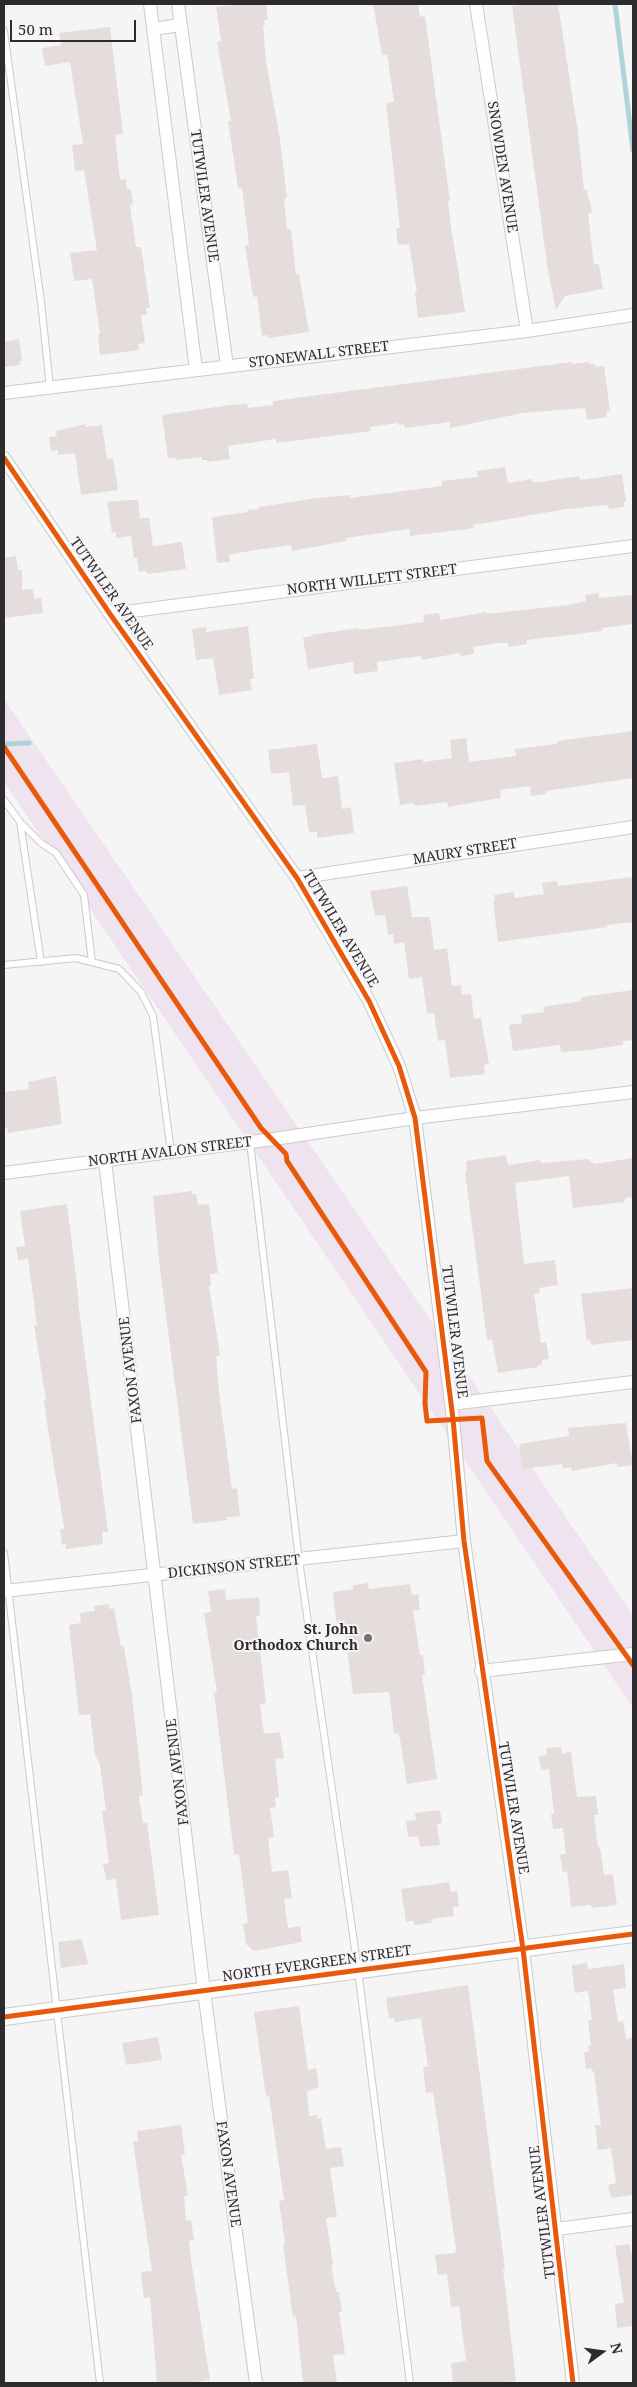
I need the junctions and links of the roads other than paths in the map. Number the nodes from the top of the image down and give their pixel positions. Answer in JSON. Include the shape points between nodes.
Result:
{"nodes":[{"id":1,"x":150,"y":4,"type":"edge"},
{"id":2,"x":178,"y":4,"type":"edge"},
{"id":3,"x":476,"y":4,"type":"edge"},
{"id":4,"x":181,"y":25,"type":"junction"},
{"id":5,"x":153,"y":29,"type":"junction"},
{"id":6,"x":4,"y":31,"type":"edge"},
{"id":7,"x":633,"y":315,"type":"edge"},
{"id":8,"x":527,"y":331,"type":"junction"},
{"id":9,"x":227,"y":366,"type":"junction"},
{"id":10,"x":196,"y":370,"type":"junction"},
{"id":11,"x":50,"y":387,"type":"junction"},
{"id":12,"x":4,"y":393,"type":"edge"},
{"id":13,"x":4,"y":458,"type":"edge"},
{"id":14,"x":633,"y":546,"type":"edge"},
{"id":15,"x":110,"y":614,"type":"junction"},
{"id":16,"x":4,"y":800,"type":"edge"},
{"id":17,"x":20,"y":822,"type":"junction"},
{"id":18,"x":633,"y":826,"type":"edge"},
{"id":19,"x":297,"y":878,"type":"junction"},
{"id":20,"x":41,"y":962,"type":"junction"},
{"id":21,"x":92,"y":962,"type":"junction"},
{"id":22,"x":4,"y":965,"type":"edge"},
{"id":23,"x":633,"y":1092,"type":"edge"},
{"id":24,"x":415,"y":1118,"type":"junction"},
{"id":25,"x":250,"y":1142,"type":"junction"},
{"id":26,"x":171,"y":1152,"type":"junction"},
{"id":27,"x":105,"y":1161,"type":"junction"},
{"id":28,"x":4,"y":1173,"type":"edge"},
{"id":29,"x":633,"y":1382,"type":"edge"},
{"id":30,"x":451,"y":1404,"type":"junction"},
{"id":31,"x":464,"y":1541,"type":"junction"},
{"id":32,"x":4,"y":1553,"type":"edge"},
{"id":33,"x":299,"y":1560,"type":"junction"},
{"id":34,"x":156,"y":1576,"type":"junction"},
{"id":35,"x":6,"y":1591,"type":"edge"},
{"id":36,"x":633,"y":1654,"type":"edge"},
{"id":37,"x":481,"y":1671,"type":"junction"},
{"id":38,"x":633,"y":1934,"type":"edge"},
{"id":39,"x":523,"y":1949,"type":"junction"},
{"id":40,"x":358,"y":1970,"type":"junction"},
{"id":41,"x":204,"y":1991,"type":"junction"},
{"id":42,"x":56,"y":2012,"type":"junction"},
{"id":43,"x":4,"y":2018,"type":"edge"},
{"id":44,"x":633,"y":2219,"type":"edge"},
{"id":45,"x":557,"y":2229,"type":"junction"},
{"id":46,"x":100,"y":2383,"type":"edge"},
{"id":47,"x":256,"y":2383,"type":"edge"},
{"id":48,"x":410,"y":2383,"type":"edge"},
{"id":49,"x":573,"y":2383,"type":"edge"}],
"edges":[{"from":1,"to":5,"type":"street","name":"TUTWILER AVENUE"},
{"from":2,"to":4,"type":"street","name":"TUTWILER AVENUE"},
{"from":3,"to":8,"type":"street","name":"SNOWDEN AVENUE"},
{"from":4,"to":5,"type":"street"},
{"from":4,"to":9,"type":"street","name":"TUTWILER AVENUE"},
{"from":5,"to":10,"type":"street","name":"TUTWILER AVENUE"},
{"from":6,"to":11,"type":"lane"},
{"from":7,"to":8,"type":"street","name":"STONEWALL STREET"},
{"from":8,"to":9,"type":"street","name":"STONEWALL STREET"},
{"from":9,"to":10,"type":"street","name":"STONEWALL STREET"},
{"from":10,"to":11,"type":"street","name":"STONEWALL STREET"},
{"from":11,"to":12,"type":"street","name":"STONEWALL STREET"},
{"from":13,"to":15,"type":"street","name":"TUTWILER AVENUE"},
{"from":14,"to":15,"type":"street","name":"NORTH WILLETT STREET"},
{"from":15,"to":19,"type":"street","name":"TUTWILER AVENUE"},
{"from":16,"to":17,"type":"lane"},
{"from":17,"to":20,"type":"lane"},
{"from":17,"to":21,"type":"lane","via":[[56,853],[84,895]]},
{"from":18,"to":19,"type":"street","name":"MAURY STREET"},
{"from":19,"to":24,"type":"street","name":"TUTWILER AVENUE","via":[[369,1000],[398,1066]]},
{"from":20,"to":21,"type":"lane","via":[[76,958]]},
{"from":20,"to":22,"type":"lane"},
{"from":21,"to":26,"type":"lane","via":[[119,969],[141,992],[153,1016]]},
{"from":23,"to":24,"type":"street","name":"NORTH AVALON STREET"},
{"from":24,"to":25,"type":"street","name":"NORTH AVALON STREET"},
{"from":24,"to":30,"type":"street","name":"TUTWILER AVENUE"},
{"from":25,"to":26,"type":"street","name":"NORTH AVALON STREET"},
{"from":25,"to":33,"type":"lane"},
{"from":26,"to":27,"type":"street","name":"NORTH AVALON STREET"},
{"from":27,"to":28,"type":"street","name":"NORTH AVALON STREET"},
{"from":27,"to":34,"type":"street","name":"FAXON AVENUE"},
{"from":29,"to":30,"type":"street"},
{"from":30,"to":31,"type":"street","name":"TUTWILER AVENUE"},
{"from":31,"to":33,"type":"street","name":"DICKINSON STREET"},
{"from":31,"to":37,"type":"street","name":"TUTWILER AVENUE"},
{"from":32,"to":35,"type":"lane"},
{"from":33,"to":34,"type":"street","name":"DICKINSON STREET"},
{"from":33,"to":40,"type":"lane"},
{"from":34,"to":35,"type":"street","name":"DICKINSON STREET"},
{"from":34,"to":41,"type":"street","name":"FAXON AVENUE"},
{"from":35,"to":42,"type":"lane"},
{"from":36,"to":37,"type":"street"},
{"from":37,"to":39,"type":"street","name":"TUTWILER AVENUE"},
{"from":38,"to":39,"type":"street","name":"NORTH EVERGREEN STREET"},
{"from":39,"to":40,"type":"street","name":"NORTH EVERGREEN STREET"},
{"from":39,"to":45,"type":"street","name":"TUTWILER AVENUE"},
{"from":40,"to":41,"type":"street","name":"NORTH EVERGREEN STREET"},
{"from":40,"to":48,"type":"lane"},
{"from":41,"to":42,"type":"street","name":"NORTH EVERGREEN STREET"},
{"from":41,"to":47,"type":"street","name":"FAXON AVENUE"},
{"from":42,"to":43,"type":"street","name":"NORTH EVERGREEN STREET"},
{"from":42,"to":46,"type":"lane"},
{"from":44,"to":45,"type":"street"},
{"from":45,"to":49,"type":"street","name":"TUTWILER AVENUE"}]}
